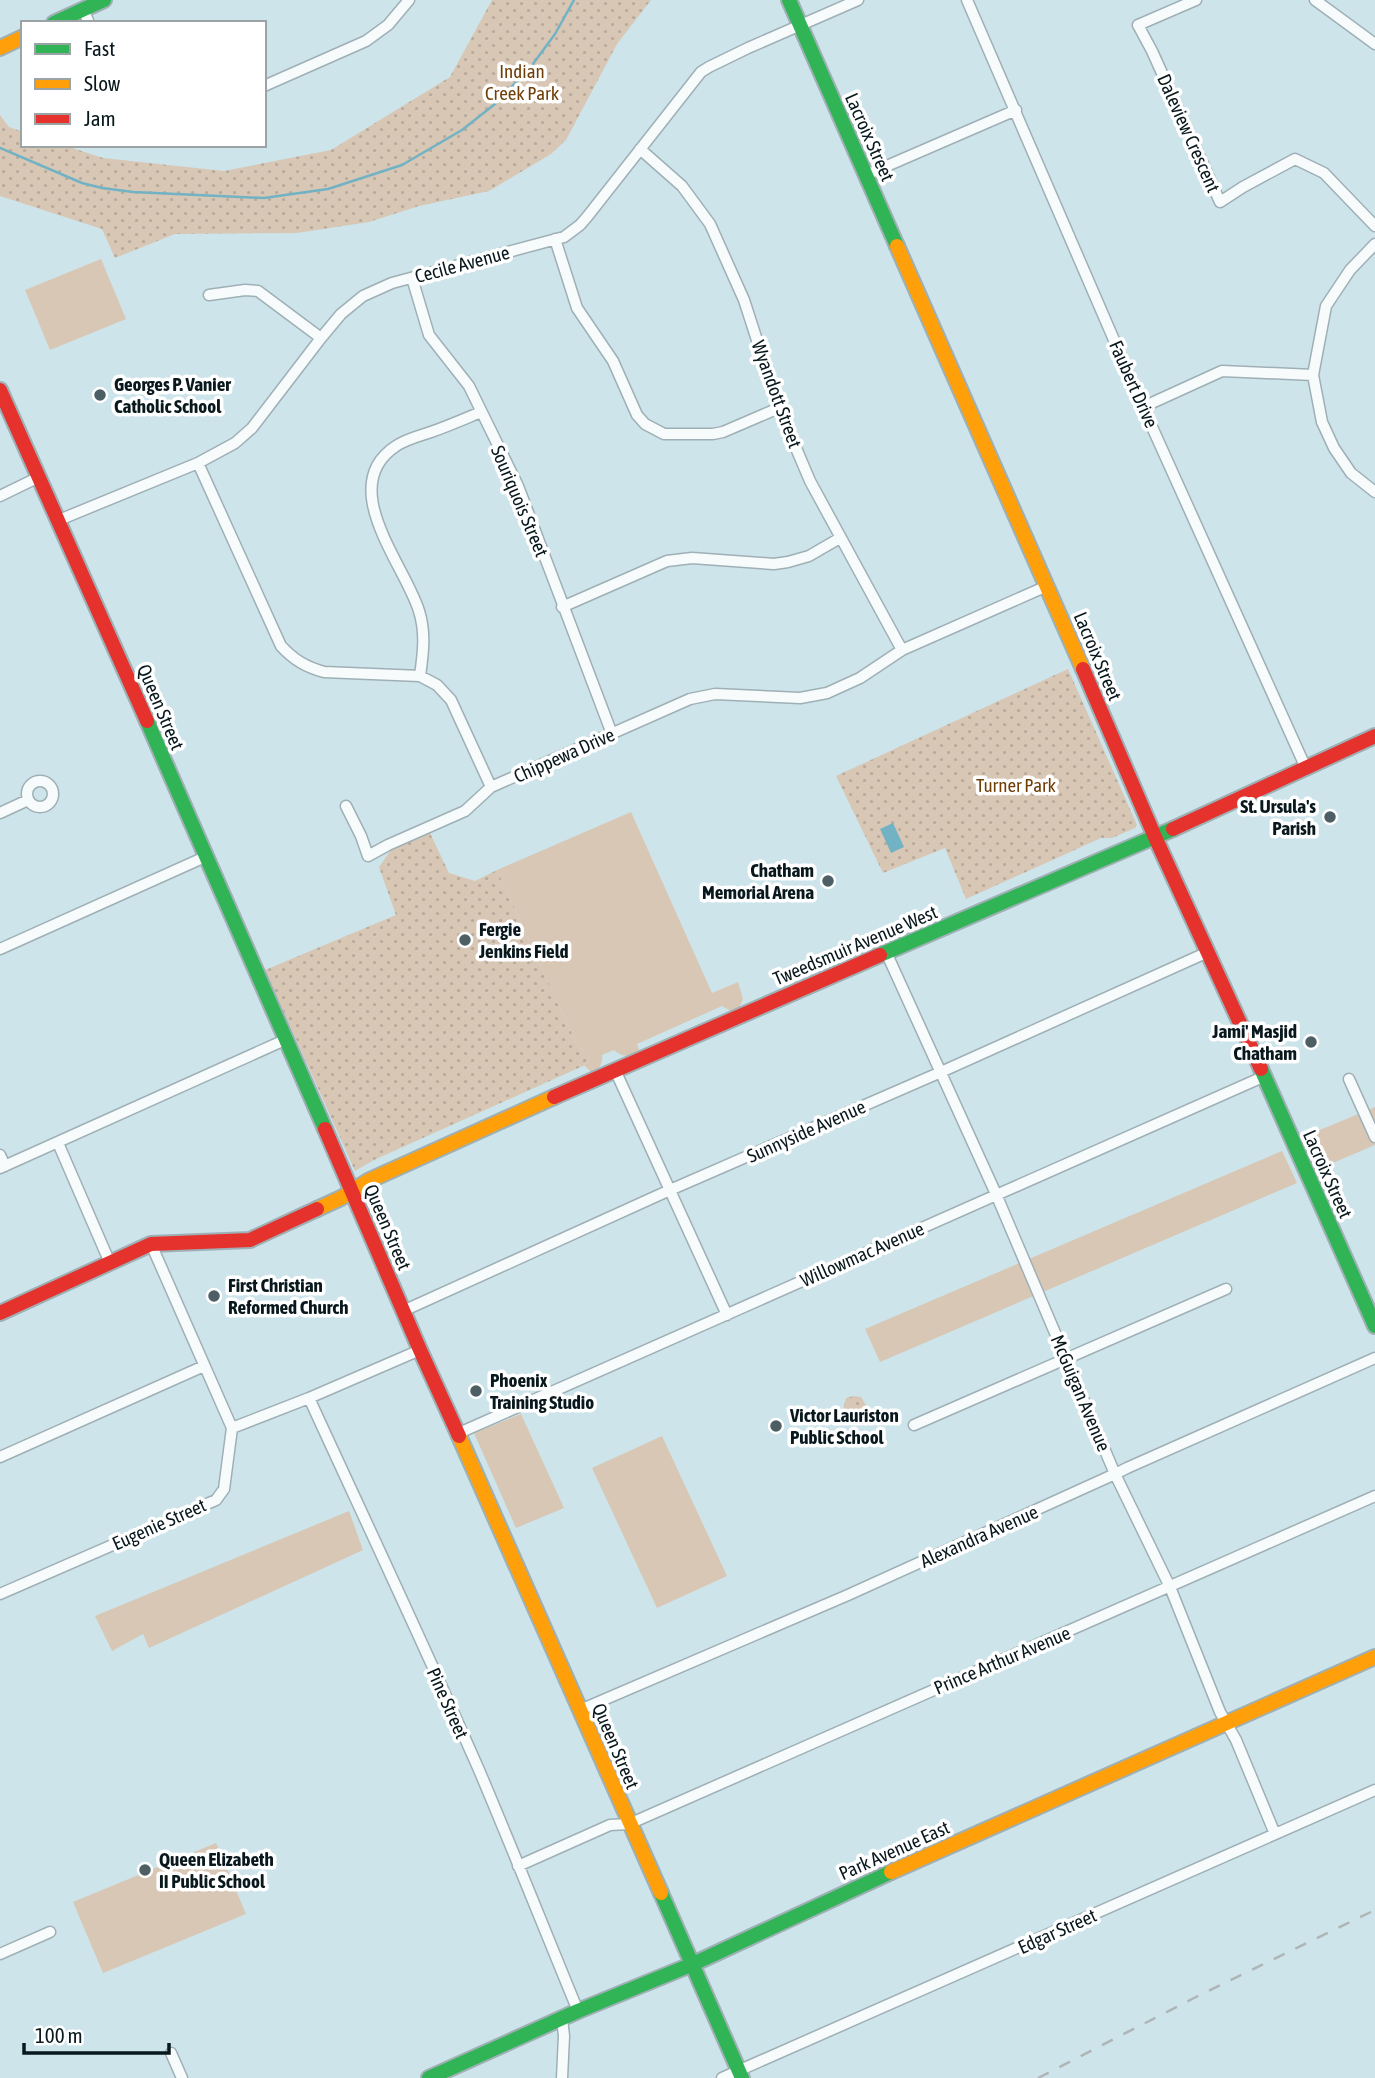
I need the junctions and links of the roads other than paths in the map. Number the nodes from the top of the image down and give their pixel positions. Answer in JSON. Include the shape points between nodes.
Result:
{"nodes":[{"id":1,"x":104,"y":0,"type":"edge"},
{"id":2,"x":410,"y":0,"type":"edge"},
{"id":3,"x":789,"y":0,"type":"edge"},
{"id":4,"x":858,"y":0,"type":"edge"},
{"id":5,"x":967,"y":0,"type":"edge"},
{"id":6,"x":1196,"y":0,"type":"edge"},
{"id":7,"x":1315,"y":0,"type":"edge"},
{"id":8,"x":86,"y":16,"type":"edge"},
{"id":9,"x":63,"y":21,"type":"edge"},
{"id":10,"x":800,"y":26,"type":"junction"},
{"id":11,"x":21,"y":38,"type":"edge"},
{"id":12,"x":1375,"y":44,"type":"edge"},
{"id":13,"x":0,"y":48,"type":"edge"},
{"id":14,"x":266,"y":85,"type":"edge"},
{"id":15,"x":1016,"y":110,"type":"junction"},
{"id":16,"x":640,"y":149,"type":"junction"},
{"id":17,"x":866,"y":175,"type":"junction"},
{"id":18,"x":1375,"y":226,"type":"edge"},
{"id":19,"x":555,"y":239,"type":"junction"},
{"id":20,"x":1375,"y":244,"type":"edge"},
{"id":21,"x":412,"y":278,"type":"junction"},
{"id":22,"x":209,"y":295,"type":"dead end"},
{"id":23,"x":321,"y":338,"type":"junction"},
{"id":24,"x":1313,"y":375,"type":"junction"},
{"id":25,"x":0,"y":390,"type":"edge"},
{"id":26,"x":1143,"y":407,"type":"junction"},
{"id":27,"x":779,"y":408,"type":"junction"},
{"id":28,"x":481,"y":412,"type":"junction"},
{"id":29,"x":198,"y":463,"type":"junction"},
{"id":30,"x":39,"y":477,"type":"junction"},
{"id":31,"x":1375,"y":492,"type":"edge"},
{"id":32,"x":0,"y":495,"type":"edge"},
{"id":33,"x":59,"y":520,"type":"junction"},
{"id":34,"x":840,"y":538,"type":"junction"},
{"id":35,"x":1047,"y":586,"type":"junction"},
{"id":36,"x":562,"y":607,"type":"junction"},
{"id":37,"x":902,"y":650,"type":"junction"},
{"id":38,"x":420,"y":676,"type":"junction"},
{"id":39,"x":612,"y":734,"type":"junction"},
{"id":40,"x":1375,"y":736,"type":"edge"},
{"id":41,"x":1305,"y":766,"type":"junction"},
{"id":42,"x":491,"y":787,"type":"junction"},
{"id":43,"x":29,"y":800,"type":"dead end"},
{"id":44,"x":346,"y":806,"type":"dead end"},
{"id":45,"x":0,"y":813,"type":"edge"},
{"id":46,"x":1155,"y":837,"type":"junction"},
{"id":47,"x":205,"y":858,"type":"junction"},
{"id":48,"x":0,"y":949,"type":"edge"},
{"id":49,"x":886,"y":952,"type":"junction"},
{"id":50,"x":1209,"y":953,"type":"junction"},
{"id":51,"x":287,"y":1039,"type":"junction"},
{"id":52,"x":615,"y":1070,"type":"junction"},
{"id":53,"x":941,"y":1072,"type":"junction"},
{"id":54,"x":1265,"y":1076,"type":"junction"},
{"id":55,"x":1349,"y":1079,"type":"dead end"},
{"id":56,"x":1375,"y":1137,"type":"edge"},
{"id":57,"x":58,"y":1143,"type":"junction"},
{"id":58,"x":0,"y":1155,"type":"edge"},
{"id":59,"x":2,"y":1167,"type":"edge"},
{"id":60,"x":670,"y":1190,"type":"junction"},
{"id":61,"x":352,"y":1191,"type":"junction"},
{"id":62,"x":996,"y":1194,"type":"junction"},
{"id":63,"x":151,"y":1244,"type":"junction"},
{"id":64,"x":110,"y":1263,"type":"junction"},
{"id":65,"x":1226,"y":1289,"type":"dead end"},
{"id":66,"x":403,"y":1311,"type":"junction"},
{"id":67,"x":0,"y":1313,"type":"edge"},
{"id":68,"x":727,"y":1315,"type":"junction"},
{"id":69,"x":1375,"y":1326,"type":"edge"},
{"id":70,"x":420,"y":1350,"type":"junction"},
{"id":71,"x":1066,"y":1358,"type":"junction"},
{"id":72,"x":1375,"y":1358,"type":"edge"},
{"id":73,"x":204,"y":1366,"type":"junction"},
{"id":74,"x":309,"y":1398,"type":"junction"},
{"id":75,"x":914,"y":1425,"type":"dead end"},
{"id":76,"x":232,"y":1427,"type":"junction"},
{"id":77,"x":459,"y":1433,"type":"junction"},
{"id":78,"x":0,"y":1457,"type":"edge"},
{"id":79,"x":1115,"y":1475,"type":"junction"},
{"id":80,"x":1375,"y":1496,"type":"edge"},
{"id":81,"x":1170,"y":1587,"type":"junction"},
{"id":82,"x":0,"y":1594,"type":"edge"},
{"id":83,"x":1375,"y":1657,"type":"edge"},
{"id":84,"x":580,"y":1710,"type":"junction"},
{"id":85,"x":1227,"y":1724,"type":"junction"},
{"id":86,"x":1375,"y":1790,"type":"edge"},
{"id":87,"x":629,"y":1824,"type":"junction"},
{"id":88,"x":1275,"y":1834,"type":"junction"},
{"id":89,"x":518,"y":1866,"type":"junction"},
{"id":90,"x":50,"y":1933,"type":"dead end"},
{"id":91,"x":0,"y":1954,"type":"edge"},
{"id":92,"x":693,"y":1964,"type":"junction"},
{"id":93,"x":578,"y":2011,"type":"junction"},
{"id":94,"x":562,"y":2019,"type":"junction"},
{"id":95,"x":171,"y":2053,"type":"dead end"},
{"id":96,"x":740,"y":2074,"type":"edge"},
{"id":97,"x":182,"y":2078,"type":"edge"},
{"id":98,"x":429,"y":2078,"type":"edge"},
{"id":99,"x":562,"y":2078,"type":"edge"},
{"id":100,"x":722,"y":2078,"type":"edge"}],
"edges":[{"from":1,"to":8,"type":"street"},
{"from":2,"to":14,"type":"street","via":[[366,41]]},
{"from":3,"to":10,"type":"street","name":"Lacroix Street"},
{"from":4,"to":10,"type":"street","name":"Cecile Avenue"},
{"from":5,"to":15,"type":"street","name":"Faubert Drive"},
{"from":6,"to":18,"type":"street","name":"Daleview Crescent","via":[[1138,24],[1220,202],[1295,159],[1324,173]]},
{"from":7,"to":12,"type":"street"},
{"from":8,"to":9,"type":"street"},
{"from":10,"to":16,"type":"street","name":"Cecile Avenue","via":[[701,72]]},
{"from":10,"to":17,"type":"street","name":"Lacroix Street"},
{"from":11,"to":13,"type":"street"},
{"from":15,"to":17,"type":"street"},
{"from":15,"to":26,"type":"street","name":"Faubert Drive"},
{"from":16,"to":19,"type":"street","name":"Cecile Avenue","via":[[580,225]]},
{"from":16,"to":27,"type":"street","name":"Wyandott Street","via":[[682,186],[710,224],[744,300]]},
{"from":17,"to":35,"type":"street","name":"Lacroix Street"},
{"from":19,"to":21,"type":"street","name":"Cecile Avenue"},
{"from":19,"to":27,"type":"street","via":[[577,308],[613,361],[645,424],[664,434],[713,434]]},
{"from":20,"to":24,"type":"street","via":[[1326,306]]},
{"from":21,"to":23,"type":"street","name":"Cecile Avenue","via":[[363,296]]},
{"from":21,"to":28,"type":"street","name":"Souriquois Street","via":[[429,335],[469,386]]},
{"from":22,"to":23,"type":"street","via":[[258,291]]},
{"from":23,"to":29,"type":"street","name":"Cecile Avenue","via":[[252,428]]},
{"from":24,"to":26,"type":"street","via":[[1222,371]]},
{"from":24,"to":31,"type":"street","via":[[1322,422],[1334,448],[1351,473]]},
{"from":25,"to":30,"type":"street","name":"Queen Street"},
{"from":26,"to":41,"type":"street","name":"Faubert Drive"},
{"from":27,"to":34,"type":"street","name":"Wyandott Street"},
{"from":28,"to":36,"type":"street","name":"Souriquois Street","via":[[518,486]]},
{"from":28,"to":38,"type":"street","via":[[396,446],[380,461],[373,476],[371,504],[415,597],[424,632]]},
{"from":29,"to":33,"type":"street","name":"Cecile Avenue"},
{"from":29,"to":38,"type":"street","via":[[276,639],[287,653],[324,672]]},
{"from":30,"to":32,"type":"street"},
{"from":30,"to":33,"type":"street","name":"Queen Street"},
{"from":33,"to":47,"type":"street","name":"Queen Street"},
{"from":34,"to":36,"type":"street","via":[[809,556],[774,564],[692,558],[667,561]]},
{"from":34,"to":37,"type":"street","name":"Wyandott Street"},
{"from":35,"to":37,"type":"street","name":"Chippewa Drive"},
{"from":35,"to":46,"type":"street","name":"Lacroix Street"},
{"from":36,"to":39,"type":"street","name":"Souriquois Street"},
{"from":37,"to":39,"type":"street","name":"Chippewa Drive","via":[[827,693],[800,698],[702,695]]},
{"from":38,"to":42,"type":"street","name":"Chippewa Drive","via":[[451,700]]},
{"from":39,"to":42,"type":"street","name":"Chippewa Drive"},
{"from":40,"to":41,"type":"street","name":"Tweedsmuir Avenue West"},
{"from":41,"to":46,"type":"street","name":"Tweedsmuir Avenue West"},
{"from":42,"to":44,"type":"street","via":[[465,811],[368,856]]},
{"from":43,"to":45,"type":"street"},
{"from":46,"to":49,"type":"street","name":"Tweedsmuir Avenue West"},
{"from":46,"to":50,"type":"street","name":"Lacroix Street"},
{"from":47,"to":48,"type":"street"},
{"from":47,"to":51,"type":"street","name":"Queen Street"},
{"from":49,"to":52,"type":"street","name":"Tweedsmuir Avenue West"},
{"from":49,"to":53,"type":"street","name":"McGuigan Avenue"},
{"from":50,"to":53,"type":"street","name":"Sunnyside Avenue"},
{"from":50,"to":54,"type":"street","name":"Lacroix Street"},
{"from":51,"to":57,"type":"street"},
{"from":51,"to":61,"type":"street","name":"Queen Street"},
{"from":52,"to":60,"type":"street"},
{"from":52,"to":61,"type":"street","name":"Tweedsmuir Avenue West"},
{"from":53,"to":60,"type":"street","name":"Sunnyside Avenue"},
{"from":53,"to":62,"type":"street","name":"McGuigan Avenue"},
{"from":54,"to":62,"type":"street","name":"Willowmac Avenue"},
{"from":54,"to":69,"type":"street","name":"Lacroix Street"},
{"from":55,"to":56,"type":"street"},
{"from":57,"to":59,"type":"street"},
{"from":57,"to":64,"type":"street"},
{"from":58,"to":59,"type":"street"},
{"from":60,"to":66,"type":"street","name":"Sunnyside Avenue"},
{"from":60,"to":68,"type":"street"},
{"from":61,"to":63,"type":"street","name":"Tweedsmuir Avenue West","via":[[250,1240]]},
{"from":61,"to":66,"type":"street","name":"Queen Street"},
{"from":62,"to":68,"type":"street","name":"Willowmac Avenue"},
{"from":62,"to":71,"type":"street","name":"McGuigan Avenue"},
{"from":63,"to":64,"type":"street"},
{"from":63,"to":73,"type":"street"},
{"from":64,"to":67,"type":"street"},
{"from":65,"to":71,"type":"street"},
{"from":66,"to":70,"type":"street","name":"Queen Street"},
{"from":68,"to":77,"type":"street","name":"Willowmac Avenue"},
{"from":70,"to":74,"type":"street"},
{"from":70,"to":77,"type":"street","name":"Queen Street"},
{"from":71,"to":75,"type":"street"},
{"from":71,"to":79,"type":"street","name":"McGuigan Avenue"},
{"from":72,"to":79,"type":"street","name":"Alexandra Avenue"},
{"from":73,"to":76,"type":"street"},
{"from":73,"to":78,"type":"street"},
{"from":74,"to":76,"type":"street"},
{"from":74,"to":89,"type":"street","name":"Pine Street","via":[[393,1577]]},
{"from":76,"to":82,"type":"street","name":"Eugenie Street","via":[[224,1489],[216,1500]]},
{"from":77,"to":84,"type":"street","name":"Queen Street"},
{"from":79,"to":81,"type":"street","name":"McGuigan Avenue"},
{"from":79,"to":84,"type":"street","name":"Alexandra Avenue"},
{"from":80,"to":81,"type":"street","name":"Prince Arthur Avenue"},
{"from":81,"to":85,"type":"street","name":"McGuigan Avenue"},
{"from":81,"to":87,"type":"street","name":"Prince Arthur Avenue"},
{"from":83,"to":85,"type":"street","name":"Park Avenue East"},
{"from":84,"to":87,"type":"street","name":"Queen Street"},
{"from":85,"to":88,"type":"street","name":"McGuigan Avenue"},
{"from":85,"to":92,"type":"street","name":"Park Avenue East"},
{"from":86,"to":88,"type":"street","name":"Edgar Street"},
{"from":87,"to":89,"type":"street","name":"Prince Arthur Avenue","via":[[610,1825]]},
{"from":87,"to":92,"type":"street","name":"Queen Street"},
{"from":88,"to":96,"type":"street","name":"Edgar Street"},
{"from":89,"to":93,"type":"street","name":"Pine Street"},
{"from":90,"to":91,"type":"street"},
{"from":92,"to":93,"type":"street","name":"Park Avenue East"},
{"from":92,"to":96,"type":"street","name":"Queen Street"},
{"from":93,"to":94,"type":"street","name":"Park Avenue East"},
{"from":94,"to":98,"type":"street","name":"Park Avenue East"},
{"from":94,"to":99,"type":"street"},
{"from":95,"to":97,"type":"street"},
{"from":96,"to":100,"type":"street","name":"Edgar Street"}]}
